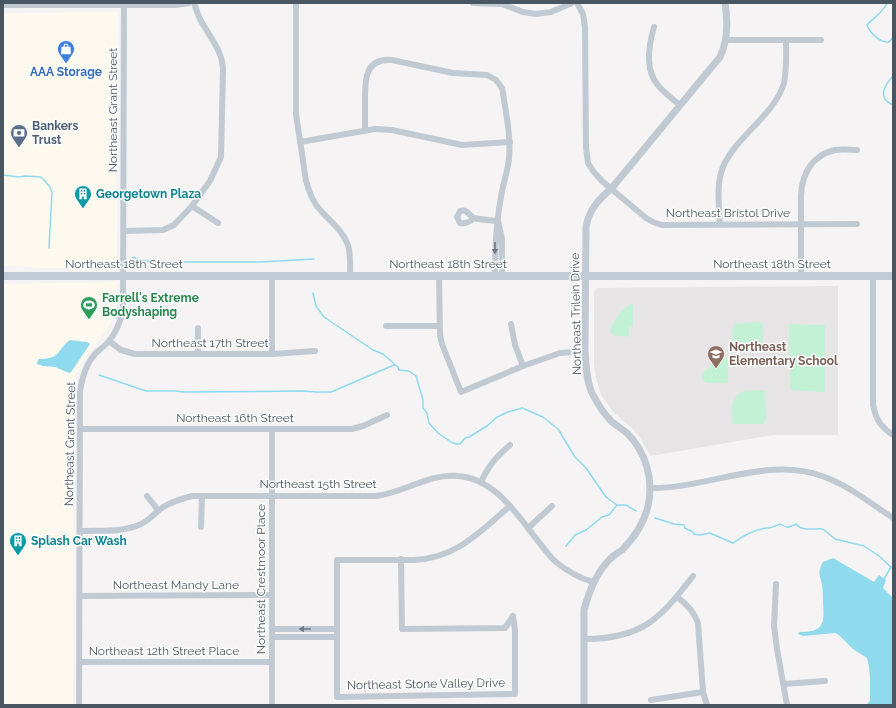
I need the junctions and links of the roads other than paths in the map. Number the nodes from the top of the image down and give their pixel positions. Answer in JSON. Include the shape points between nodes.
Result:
{"nodes":[{"id":1,"x":189,"y":3,"type":"edge"},
{"id":2,"x":194,"y":3,"type":"edge"},
{"id":3,"x":296,"y":3,"type":"edge"},
{"id":4,"x":473,"y":3,"type":"edge"},
{"id":5,"x":572,"y":3,"type":"edge"},
{"id":6,"x":576,"y":3,"type":"edge"},
{"id":7,"x":725,"y":3,"type":"edge"},
{"id":8,"x":3,"y":5,"type":"edge"},
{"id":9,"x":124,"y":5,"type":"junction"},
{"id":10,"x":654,"y":27,"type":"dead end"},
{"id":11,"x":726,"y":40,"type":"junction"},
{"id":12,"x":786,"y":40,"type":"junction"},
{"id":13,"x":821,"y":40,"type":"dead end"},
{"id":14,"x":680,"y":105,"type":"junction"},
{"id":15,"x":365,"y":130,"type":"junction"},
{"id":16,"x":300,"y":142,"type":"junction"},
{"id":17,"x":510,"y":142,"type":"junction"},
{"id":18,"x":857,"y":150,"type":"dead end"},
{"id":19,"x":611,"y":189,"type":"junction"},
{"id":20,"x":192,"y":206,"type":"junction"},
{"id":21,"x":474,"y":218,"type":"dead end"},
{"id":22,"x":498,"y":220,"type":"junction"},
{"id":23,"x":218,"y":223,"type":"dead end"},
{"id":24,"x":720,"y":224,"type":"junction"},
{"id":25,"x":801,"y":224,"type":"junction"},
{"id":26,"x":857,"y":224,"type":"dead end"},
{"id":27,"x":124,"y":231,"type":"junction"},
{"id":28,"x":3,"y":276,"type":"edge"},
{"id":29,"x":124,"y":276,"type":"junction"},
{"id":30,"x":272,"y":276,"type":"junction"},
{"id":31,"x":350,"y":276,"type":"junction"},
{"id":32,"x":439,"y":276,"type":"junction"},
{"id":33,"x":498,"y":276,"type":"junction"},
{"id":34,"x":586,"y":276,"type":"junction"},
{"id":35,"x":800,"y":276,"type":"junction"},
{"id":36,"x":873,"y":276,"type":"junction"},
{"id":37,"x":893,"y":276,"type":"edge"},
{"id":38,"x":512,"y":324,"type":"dead end"},
{"id":39,"x":386,"y":326,"type":"dead end"},
{"id":40,"x":439,"y":326,"type":"junction"},
{"id":41,"x":198,"y":328,"type":"dead end"},
{"id":42,"x":109,"y":341,"type":"junction"},
{"id":43,"x":314,"y":351,"type":"dead end"},
{"id":44,"x":586,"y":351,"type":"junction"},
{"id":45,"x":198,"y":353,"type":"junction"},
{"id":46,"x":272,"y":354,"type":"junction"},
{"id":47,"x":522,"y":366,"type":"junction"},
{"id":48,"x":387,"y":414,"type":"dead end"},
{"id":49,"x":80,"y":429,"type":"junction"},
{"id":50,"x":272,"y":430,"type":"junction"},
{"id":51,"x":893,"y":435,"type":"edge"},
{"id":52,"x":510,"y":445,"type":"dead end"},
{"id":53,"x":480,"y":482,"type":"junction"},
{"id":54,"x":650,"y":488,"type":"junction"},
{"id":55,"x":147,"y":496,"type":"dead end"},
{"id":56,"x":202,"y":496,"type":"junction"},
{"id":57,"x":272,"y":496,"type":"junction"},
{"id":58,"x":510,"y":506,"type":"junction"},
{"id":59,"x":552,"y":506,"type":"dead end"},
{"id":60,"x":158,"y":510,"type":"junction"},
{"id":61,"x":893,"y":518,"type":"edge"},
{"id":62,"x":201,"y":527,"type":"dead end"},
{"id":63,"x":528,"y":528,"type":"junction"},
{"id":64,"x":80,"y":531,"type":"junction"},
{"id":65,"x":401,"y":560,"type":"junction"},
{"id":66,"x":693,"y":576,"type":"dead end"},
{"id":67,"x":593,"y":582,"type":"junction"},
{"id":68,"x":776,"y":584,"type":"dead end"},
{"id":69,"x":272,"y":595,"type":"junction"},
{"id":70,"x":80,"y":596,"type":"junction"},
{"id":71,"x":677,"y":597,"type":"junction"},
{"id":72,"x":505,"y":628,"type":"junction"},
{"id":73,"x":272,"y":629,"type":"junction"},
{"id":74,"x":337,"y":629,"type":"junction"},
{"id":75,"x":515,"y":630,"type":"junction"},
{"id":76,"x":272,"y":637,"type":"junction"},
{"id":77,"x":337,"y":637,"type":"junction"},
{"id":78,"x":584,"y":639,"type":"junction"},
{"id":79,"x":80,"y":662,"type":"junction"},
{"id":80,"x":272,"y":662,"type":"junction"},
{"id":81,"x":825,"y":681,"type":"dead end"},
{"id":82,"x":784,"y":684,"type":"junction"},
{"id":83,"x":703,"y":692,"type":"junction"},
{"id":84,"x":651,"y":700,"type":"dead end"},
{"id":85,"x":79,"y":705,"type":"edge"},
{"id":86,"x":272,"y":705,"type":"edge"},
{"id":87,"x":584,"y":705,"type":"edge"},
{"id":88,"x":707,"y":705,"type":"edge"},
{"id":89,"x":787,"y":705,"type":"edge"}],
"edges":[{"from":1,"to":9,"type":"street"},
{"from":2,"to":20,"type":"street","via":[[222,58],[223,128],[221,157],[210,181]]},
{"from":3,"to":16,"type":"street","via":[[296,114]]},
{"from":4,"to":5,"type":"street","via":[[502,4],[536,14],[551,12]]},
{"from":6,"to":19,"type":"street","name":"Northeast Bristol Drive","via":[[583,14],[585,27],[586,156],[593,171]]},
{"from":7,"to":11,"type":"street","name":"Northeast Trilein Drive"},
{"from":8,"to":9,"type":"street"},
{"from":9,"to":27,"type":"street","name":"Northeast Grant Street"},
{"from":10,"to":14,"type":"street","via":[[649,64],[652,77],[659,87]]},
{"from":11,"to":12,"type":"street"},
{"from":11,"to":14,"type":"street","name":"Northeast Trilein Drive","via":[[720,57]]},
{"from":12,"to":13,"type":"street"},
{"from":12,"to":24,"type":"street","via":[[785,74],[781,90],[773,104],[723,167],[719,183]]},
{"from":14,"to":19,"type":"street","name":"Northeast Trilein Drive"},
{"from":15,"to":16,"type":"street"},
{"from":15,"to":17,"type":"street","via":[[392,130],[462,145]]},
{"from":15,"to":17,"type":"street","via":[[366,75],[372,66],[381,60],[387,60],[453,73],[492,77],[502,88]]},
{"from":16,"to":31,"type":"street","via":[[306,181],[312,197],[348,244]]},
{"from":17,"to":22,"type":"street","via":[[509,164]]},
{"from":18,"to":25,"type":"street","via":[[835,150],[825,153],[804,175]]},
{"from":19,"to":24,"type":"street","name":"Northeast Bristol Drive","via":[[652,222],[662,225]]},
{"from":19,"to":34,"type":"street","name":"Northeast Trilein Drive","via":[[592,208],[588,216]]},
{"from":20,"to":23,"type":"street"},
{"from":20,"to":27,"type":"street","via":[[171,228]]},
{"from":21,"to":22,"type":"street"},
{"from":22,"to":33,"type":"street","via":[[495,239]]},
{"from":24,"to":25,"type":"street","name":"Northeast Bristol Drive"},
{"from":25,"to":26,"type":"street","name":"Northeast Bristol Drive"},
{"from":25,"to":35,"type":"street"},
{"from":27,"to":29,"type":"street","name":"Northeast Grant Street"},
{"from":28,"to":29,"type":"main road","name":"Northeast 18th Street"},
{"from":29,"to":30,"type":"main road","name":"Northeast 18th Street"},
{"from":29,"to":42,"type":"street","name":"Northeast Grant Street","via":[[123,311]]},
{"from":30,"to":31,"type":"main road","name":"Northeast 18th Street"},
{"from":30,"to":46,"type":"street"},
{"from":31,"to":32,"type":"main road","name":"Northeast 18th Street"},
{"from":32,"to":33,"type":"main road","name":"Northeast 18th Street"},
{"from":32,"to":40,"type":"street"},
{"from":33,"to":34,"type":"main road","name":"Northeast 18th Street"},
{"from":34,"to":35,"type":"main road","name":"Northeast 18th Street"},
{"from":34,"to":44,"type":"street","name":"Northeast Trilein Drive"},
{"from":35,"to":36,"type":"main road","name":"Northeast 18th Street"},
{"from":36,"to":37,"type":"main road","name":"Northeast 18th Street"},
{"from":36,"to":51,"type":"street","via":[[873,406],[878,421]]},
{"from":38,"to":47,"type":"street"},
{"from":39,"to":40,"type":"street"},
{"from":40,"to":47,"type":"street","via":[[442,344],[461,392]]},
{"from":41,"to":45,"type":"street"},
{"from":42,"to":45,"type":"street","name":"Northeast 17th Street","via":[[122,350],[135,354]]},
{"from":42,"to":49,"type":"street","name":"Northeast Grant Street","via":[[94,355],[82,378]]},
{"from":43,"to":46,"type":"street","name":"Northeast 17th Street"},
{"from":44,"to":47,"type":"street","via":[[560,353]]},
{"from":44,"to":54,"type":"street","name":"Northeast Trilein Drive","via":[[586,371],[591,391],[612,422],[626,433],[641,451]]},
{"from":45,"to":46,"type":"street","name":"Northeast 17th Street"},
{"from":48,"to":50,"type":"street","name":"Northeast 16th Street","via":[[352,429]]},
{"from":49,"to":50,"type":"street","name":"Northeast 16th Street"},
{"from":49,"to":64,"type":"street","name":"Northeast Grant Street"},
{"from":50,"to":57,"type":"street","name":"Northeast Crestmoor Place"},
{"from":52,"to":53,"type":"street","via":[[488,466]]},
{"from":53,"to":57,"type":"street","name":"Northeast 15th Street","via":[[466,477],[449,476],[382,495]]},
{"from":53,"to":58,"type":"street","name":"Northeast 15th Street","via":[[497,493]]},
{"from":54,"to":61,"type":"street","via":[[669,488],[786,468],[821,475],[837,482]]},
{"from":54,"to":67,"type":"street","name":"Northeast Trilein Drive","via":[[648,506],[642,523],[631,540],[610,559]]},
{"from":55,"to":60,"type":"street"},
{"from":56,"to":57,"type":"street","name":"Northeast 15th Street"},
{"from":56,"to":60,"type":"street","name":"Northeast 15th Street","via":[[179,500]]},
{"from":56,"to":62,"type":"street"},
{"from":57,"to":69,"type":"street","name":"Northeast Crestmoor Place"},
{"from":58,"to":63,"type":"street","name":"Northeast 15th Street"},
{"from":58,"to":65,"type":"street","via":[[453,551],[424,560]]},
{"from":59,"to":63,"type":"street"},
{"from":60,"to":64,"type":"street","name":"Northeast 15th Street","via":[[152,518],[132,528]]},
{"from":63,"to":67,"type":"street","name":"Northeast 15th Street","via":[[556,562],[567,571]]},
{"from":64,"to":70,"type":"street","name":"Northeast Grant Street"},
{"from":65,"to":72,"type":"street","via":[[402,629]]},
{"from":65,"to":74,"type":"street","via":[[337,560]]},
{"from":66,"to":71,"type":"street"},
{"from":67,"to":78,"type":"street","name":"Northeast Trilein Drive","via":[[584,610]]},
{"from":68,"to":82,"type":"street","via":[[774,626]]},
{"from":69,"to":70,"type":"street","name":"Northeast Mandy Lane"},
{"from":69,"to":73,"type":"street","name":"Northeast Crestmoor Place"},
{"from":70,"to":79,"type":"street","name":"Northeast Grant Street"},
{"from":71,"to":78,"type":"street","via":[[664,612],[632,632],[617,637]]},
{"from":71,"to":83,"type":"street","via":[[695,614],[698,623]]},
{"from":72,"to":75,"type":"street"},
{"from":72,"to":75,"type":"street","via":[[513,616]]},
{"from":74,"to":73,"type":"street","one_way":true},
{"from":73,"to":76,"type":"street","name":"Northeast Crestmoor Place"},
{"from":74,"to":77,"type":"street"},
{"from":75,"to":77,"type":"street","name":"Northeast Stone Valley Drive","via":[[515,694],[338,696]]},
{"from":76,"to":77,"type":"street"},
{"from":76,"to":80,"type":"street","name":"Northeast Crestmoor Place"},
{"from":78,"to":87,"type":"street","name":"Northeast Trilein Drive"},
{"from":79,"to":80,"type":"street","name":"Northeast 12th Street Place"},
{"from":79,"to":85,"type":"street","name":"Northeast Grant Street"},
{"from":80,"to":86,"type":"street","name":"Northeast Crestmoor Place"},
{"from":81,"to":82,"type":"street"},
{"from":82,"to":89,"type":"street"},
{"from":83,"to":84,"type":"street"},
{"from":83,"to":88,"type":"street"}]}
